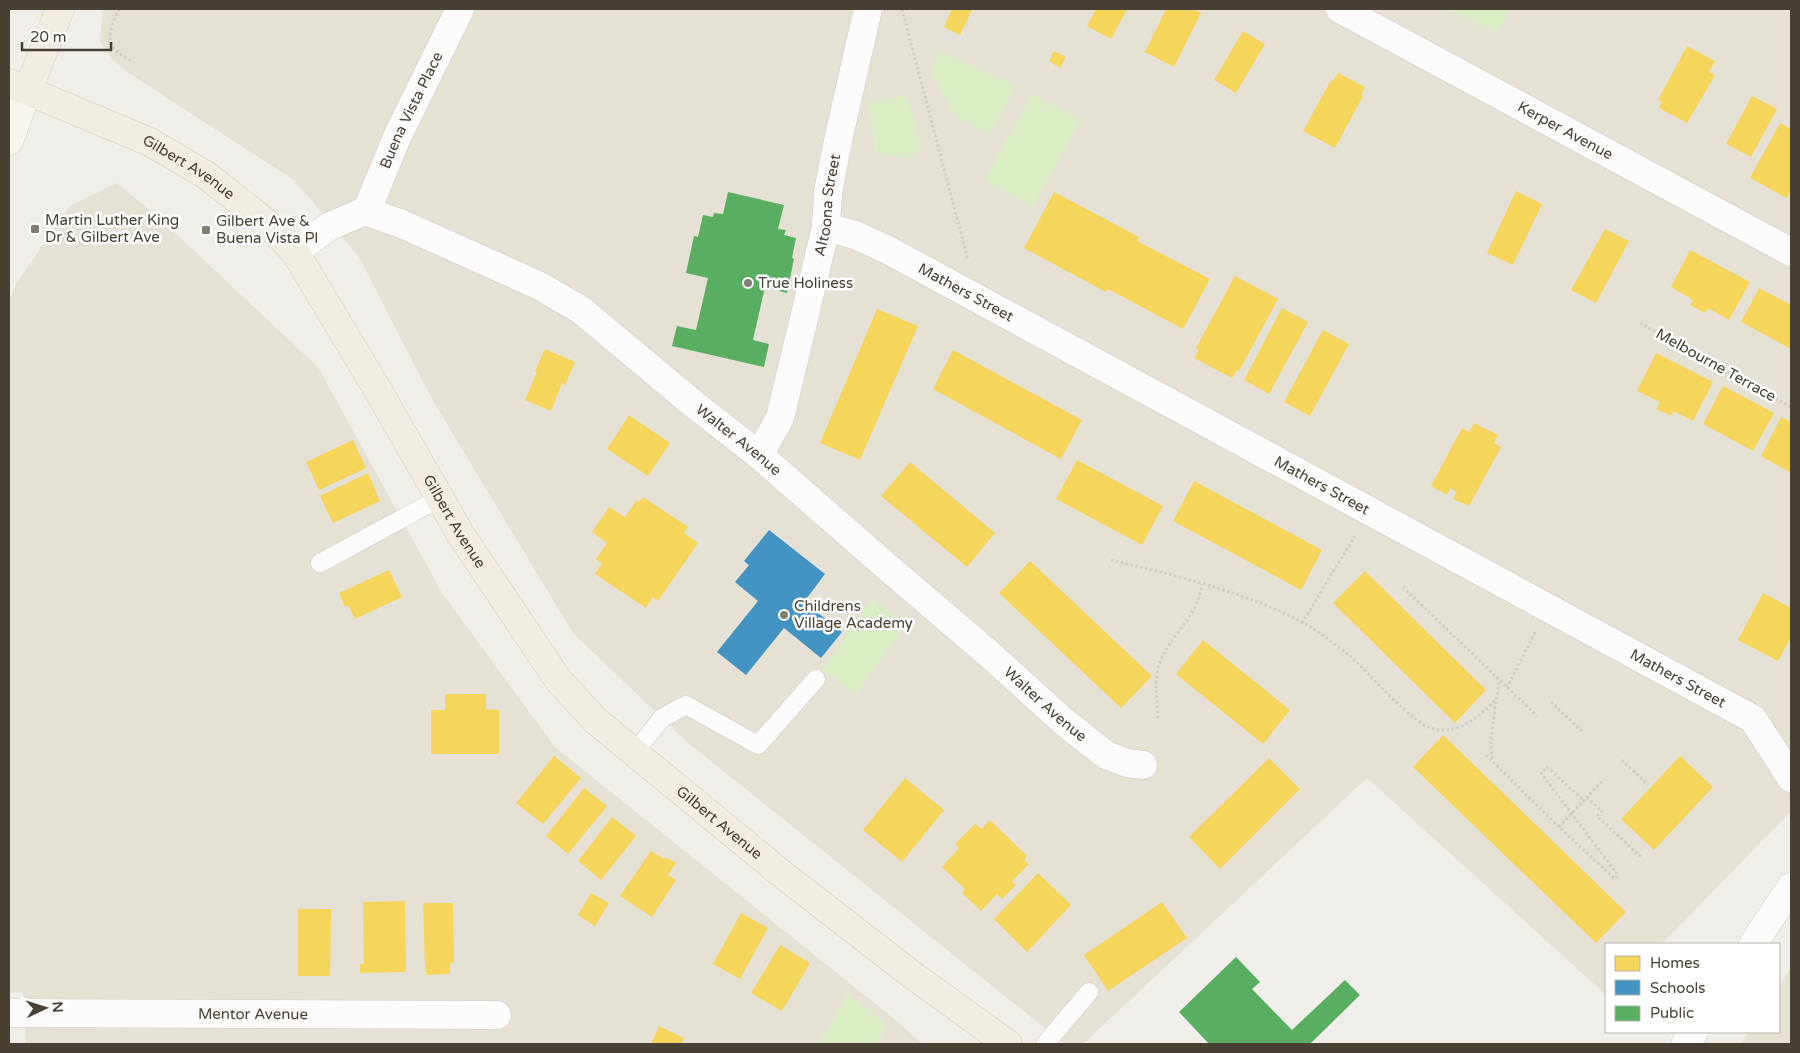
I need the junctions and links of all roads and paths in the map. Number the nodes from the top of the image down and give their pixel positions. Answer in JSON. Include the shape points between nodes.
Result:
{"nodes":[{"id":1,"x":60,"y":9,"type":"edge"},
{"id":2,"x":119,"y":9,"type":"edge"},
{"id":3,"x":460,"y":9,"type":"edge"},
{"id":4,"x":868,"y":9,"type":"edge"},
{"id":5,"x":902,"y":9,"type":"edge"},
{"id":6,"x":1340,"y":9,"type":"edge"},
{"id":7,"x":131,"y":61,"type":"dead end"},
{"id":8,"x":18,"y":87,"type":"edge"},
{"id":9,"x":9,"y":141,"type":"edge"},
{"id":10,"x":365,"y":210,"type":"junction"},
{"id":11,"x":826,"y":226,"type":"junction"},
{"id":12,"x":295,"y":252,"type":"junction"},
{"id":13,"x":1791,"y":252,"type":"edge"},
{"id":14,"x":969,"y":263,"type":"dead end"},
{"id":15,"x":1640,"y":323,"type":"dead end"},
{"id":16,"x":1791,"y":407,"type":"edge"},
{"id":17,"x":759,"y":454,"type":"junction"},
{"id":18,"x":440,"y":498,"type":"junction"},
{"id":19,"x":1352,"y":541,"type":"dead end"},
{"id":20,"x":1111,"y":560,"type":"dead end"},
{"id":21,"x":320,"y":563,"type":"dead end"},
{"id":22,"x":1202,"y":584,"type":"junction"},
{"id":23,"x":1403,"y":587,"type":"dead end"},
{"id":24,"x":1302,"y":623,"type":"junction"},
{"id":25,"x":1535,"y":632,"type":"dead end"},
{"id":26,"x":816,"y":679,"type":"dead end"},
{"id":27,"x":1500,"y":680,"type":"junction"},
{"id":28,"x":1507,"y":688,"type":"junction"},
{"id":29,"x":1496,"y":699,"type":"junction"},
{"id":30,"x":1551,"y":702,"type":"dead end"},
{"id":31,"x":1537,"y":716,"type":"dead end"},
{"id":32,"x":1158,"y":718,"type":"dead end"},
{"id":33,"x":1582,"y":731,"type":"dead end"},
{"id":34,"x":635,"y":752,"type":"junction"},
{"id":35,"x":1486,"y":755,"type":"dead end"},
{"id":36,"x":1492,"y":760,"type":"junction"},
{"id":37,"x":1622,"y":760,"type":"dead end"},
{"id":38,"x":1143,"y":765,"type":"dead end"},
{"id":39,"x":1791,"y":778,"type":"edge"},
{"id":40,"x":1604,"y":779,"type":"dead end"},
{"id":41,"x":1648,"y":785,"type":"dead end"},
{"id":42,"x":1588,"y":797,"type":"junction"},
{"id":43,"x":1584,"y":801,"type":"junction"},
{"id":44,"x":1572,"y":814,"type":"junction"},
{"id":45,"x":1559,"y":827,"type":"junction"},
{"id":46,"x":1642,"y":858,"type":"dead end"},
{"id":47,"x":1791,"y":887,"type":"edge"},
{"id":48,"x":1754,"y":943,"type":"edge"},
{"id":49,"x":911,"y":974,"type":"junction"},
{"id":50,"x":1089,"y":992,"type":"dead end"},
{"id":51,"x":9,"y":1013,"type":"edge"},
{"id":52,"x":497,"y":1015,"type":"dead end"},
{"id":53,"x":1693,"y":1033,"type":"edge"},
{"id":54,"x":980,"y":1044,"type":"edge"},
{"id":55,"x":1008,"y":1044,"type":"edge"},
{"id":56,"x":1044,"y":1044,"type":"edge"},
{"id":57,"x":1686,"y":1044,"type":"edge"}],
"edges":[{"from":1,"to":8,"type":"main road"},
{"from":2,"to":7,"type":"path","via":[[110,32],[111,38],[114,49]]},
{"from":3,"to":10,"type":"street","name":"Buena Vista Place"},
{"from":4,"to":11,"type":"street","name":"Altoona Street","via":[[828,192]]},
{"from":5,"to":14,"type":"path"},
{"from":6,"to":13,"type":"street","name":"Kerper Avenue"},
{"from":8,"to":9,"type":"main road"},
{"from":8,"to":12,"type":"main road","name":"Gilbert Avenue","via":[[150,142],[206,175],[267,223]]},
{"from":10,"to":12,"type":"street","via":[[328,227]]},
{"from":10,"to":17,"type":"street","name":"Walter Avenue","via":[[540,286],[581,310]]},
{"from":11,"to":17,"type":"street","name":"Altoona Street","via":[[780,418]]},
{"from":11,"to":39,"type":"street","name":"Mathers Street","via":[[886,248],[1753,719]]},
{"from":12,"to":18,"type":"main road","name":"Gilbert Avenue"},
{"from":15,"to":16,"type":"path","name":"Melbourne Terrace"},
{"from":17,"to":38,"type":"street","name":"Walter Avenue","via":[[1062,721],[1106,755]]},
{"from":18,"to":21,"type":"lane"},
{"from":18,"to":34,"type":"main road","name":"Gilbert Avenue","via":[[461,535],[560,682],[596,720]]},
{"from":19,"to":24,"type":"path"},
{"from":20,"to":22,"type":"path"},
{"from":22,"to":24,"type":"path","via":[[1244,597]]},
{"from":22,"to":32,"type":"path","via":[[1197,605],[1161,658],[1156,680]]},
{"from":23,"to":27,"type":"path"},
{"from":24,"to":29,"type":"path","via":[[1348,655],[1416,720],[1432,729],[1446,731],[1462,727]]},
{"from":25,"to":28,"type":"path"},
{"from":26,"to":34,"type":"lane","via":[[758,745],[686,705],[662,718]]},
{"from":27,"to":28,"type":"path"},
{"from":27,"to":29,"type":"path"},
{"from":28,"to":31,"type":"path"},
{"from":29,"to":36,"type":"path"},
{"from":30,"to":33,"type":"path"},
{"from":34,"to":49,"type":"main road","name":"Gilbert Avenue","via":[[782,874]]},
{"from":35,"to":36,"type":"path"},
{"from":36,"to":45,"type":"path"},
{"from":37,"to":41,"type":"path"},
{"from":40,"to":42,"type":"path"},
{"from":42,"to":43,"type":"path"},
{"from":42,"to":46,"type":"path","via":[[1602,811],[1597,816]]},
{"from":43,"to":44,"type":"path"},
{"from":43,"to":44,"type":"path","via":[[1547,767],[1541,773]]},
{"from":44,"to":45,"type":"path"},
{"from":44,"to":45,"type":"path","via":[[1618,875],[1615,879]]},
{"from":47,"to":48,"type":"street"},
{"from":49,"to":54,"type":"main road","name":"Gilbert Avenue"},
{"from":49,"to":55,"type":"main road","name":"Gilbert Avenue"},
{"from":50,"to":56,"type":"lane"},
{"from":51,"to":52,"type":"street","name":"Mentor Avenue"},
{"from":53,"to":57,"type":"street"}]}
